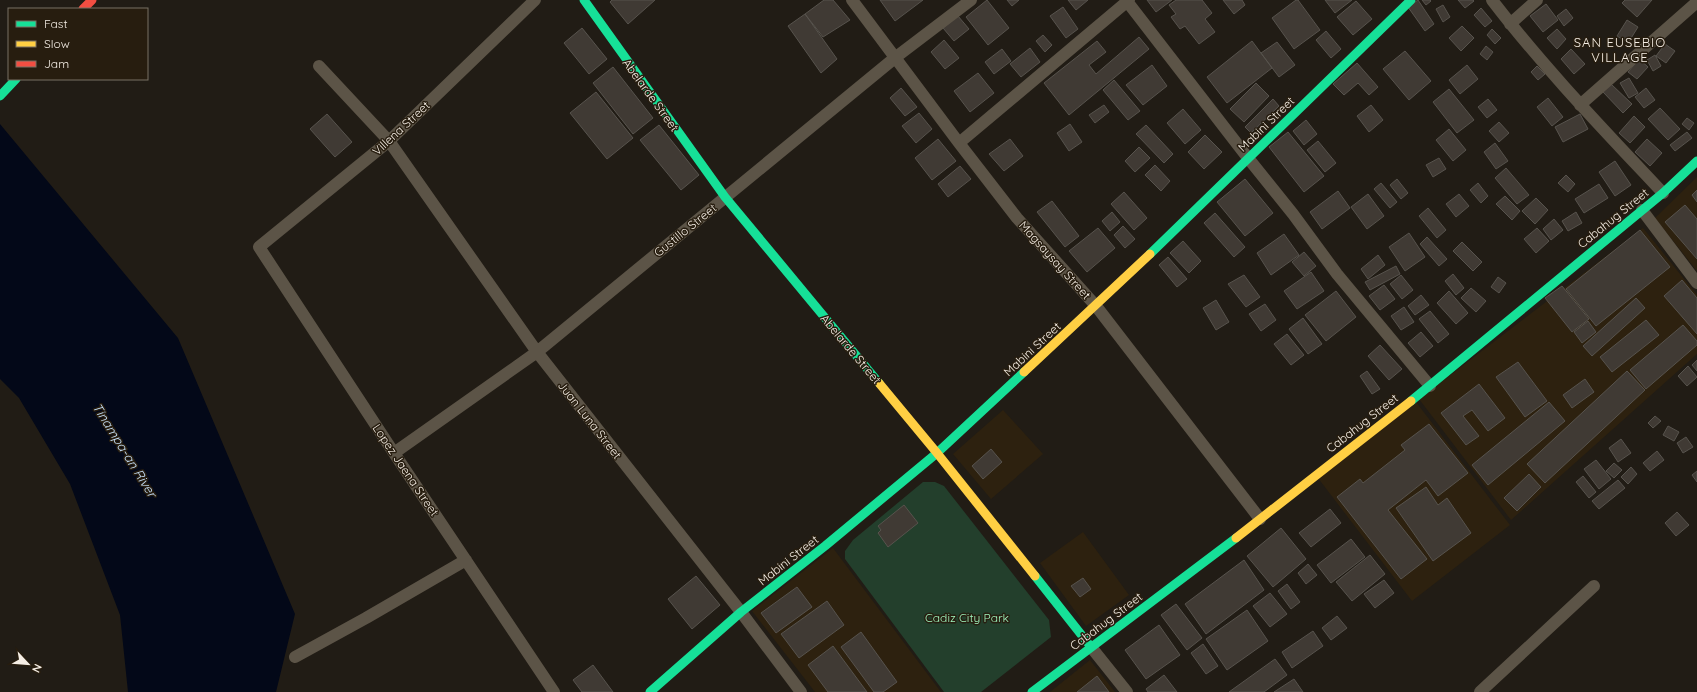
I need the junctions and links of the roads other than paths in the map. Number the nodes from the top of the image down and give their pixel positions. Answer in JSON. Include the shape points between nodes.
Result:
{"nodes":[{"id":1,"x":92,"y":0,"type":"edge"},
{"id":2,"x":535,"y":0,"type":"edge"},
{"id":3,"x":584,"y":0,"type":"edge"},
{"id":4,"x":852,"y":0,"type":"edge"},
{"id":5,"x":971,"y":0,"type":"edge"},
{"id":6,"x":1127,"y":0,"type":"edge"},
{"id":7,"x":1411,"y":0,"type":"edge"},
{"id":8,"x":1492,"y":0,"type":"edge"},
{"id":9,"x":1537,"y":0,"type":"edge"},
{"id":10,"x":1697,"y":2,"type":"edge"},
{"id":11,"x":84,"y":8,"type":"edge"},
{"id":12,"x":1510,"y":24,"type":"junction"},
{"id":13,"x":896,"y":57,"type":"junction"},
{"id":14,"x":319,"y":66,"type":"dead end"},
{"id":15,"x":14,"y":81,"type":"edge"},
{"id":16,"x":0,"y":96,"type":"edge"},
{"id":17,"x":1580,"y":105,"type":"junction"},
{"id":18,"x":389,"y":141,"type":"junction"},
{"id":19,"x":959,"y":143,"type":"junction"},
{"id":20,"x":1248,"y":158,"type":"junction"},
{"id":21,"x":1697,"y":161,"type":"edge"},
{"id":22,"x":1663,"y":193,"type":"junction"},
{"id":23,"x":725,"y":197,"type":"junction"},
{"id":24,"x":1642,"y":210,"type":"junction"},
{"id":25,"x":259,"y":247,"type":"joint"},
{"id":26,"x":1697,"y":283,"type":"edge"},
{"id":27,"x":1096,"y":306,"type":"junction"},
{"id":28,"x":537,"y":352,"type":"junction"},
{"id":29,"x":1430,"y":386,"type":"junction"},
{"id":30,"x":394,"y":453,"type":"junction"},
{"id":31,"x":937,"y":453,"type":"junction"},
{"id":32,"x":1260,"y":519,"type":"junction"},
{"id":33,"x":466,"y":560,"type":"junction"},
{"id":34,"x":1594,"y":586,"type":"dead end"},
{"id":35,"x":741,"y":612,"type":"junction"},
{"id":36,"x":1091,"y":647,"type":"junction"},
{"id":37,"x":295,"y":657,"type":"dead end"},
{"id":38,"x":554,"y":692,"type":"edge"},
{"id":39,"x":650,"y":692,"type":"edge"},
{"id":40,"x":801,"y":692,"type":"edge"},
{"id":41,"x":1032,"y":692,"type":"edge"},
{"id":42,"x":1127,"y":692,"type":"edge"},
{"id":43,"x":1480,"y":692,"type":"edge"}],
"edges":[{"from":1,"to":11,"type":"street"},
{"from":2,"to":18,"type":"street","name":"Villena Street"},
{"from":3,"to":23,"type":"street","name":"Abelarde Street"},
{"from":4,"to":13,"type":"street","name":"Magsaysay Street"},
{"from":5,"to":13,"type":"street","name":"Gustillo Street"},
{"from":6,"to":19,"type":"street"},
{"from":6,"to":20,"type":"street"},
{"from":7,"to":20,"type":"street","name":"Mabini Street"},
{"from":8,"to":12,"type":"street"},
{"from":9,"to":12,"type":"street"},
{"from":10,"to":17,"type":"street"},
{"from":12,"to":17,"type":"street"},
{"from":13,"to":19,"type":"street","name":"Magsaysay Street"},
{"from":13,"to":23,"type":"street","name":"Gustillo Street"},
{"from":14,"to":18,"type":"street","name":"Juan Luna Street"},
{"from":15,"to":16,"type":"street"},
{"from":17,"to":22,"type":"street"},
{"from":18,"to":25,"type":"street","name":"Villena Street"},
{"from":18,"to":28,"type":"street","name":"Juan Luna Street"},
{"from":19,"to":27,"type":"street","name":"Magsaysay Street","via":[[1016,218]]},
{"from":20,"to":27,"type":"street","name":"Mabini Street"},
{"from":20,"to":29,"type":"street","via":[[1337,274]]},
{"from":21,"to":22,"type":"street","name":"Cabahug Street"},
{"from":22,"to":24,"type":"street","name":"Cabahug Street"},
{"from":23,"to":28,"type":"street","name":"Gustillo Street"},
{"from":23,"to":31,"type":"street","name":"Abelarde Street"},
{"from":24,"to":26,"type":"street"},
{"from":24,"to":29,"type":"street","name":"Cabahug Street"},
{"from":25,"to":30,"type":"street","name":"Lopez Jaena Street"},
{"from":27,"to":31,"type":"street","name":"Mabini Street"},
{"from":27,"to":32,"type":"street","name":"Magsaysay Street"},
{"from":28,"to":30,"type":"street","name":"Gustillo Street"},
{"from":28,"to":35,"type":"street","name":"Juan Luna Street"},
{"from":29,"to":32,"type":"street","name":"Cabahug Street"},
{"from":30,"to":33,"type":"street","name":"Lopez Jaena Street"},
{"from":31,"to":35,"type":"street","name":"Mabini Street"},
{"from":31,"to":36,"type":"street","name":"Abelarde Street"},
{"from":32,"to":36,"type":"street","name":"Cabahug Street"},
{"from":33,"to":37,"type":"street"},
{"from":33,"to":38,"type":"street","name":"Lopez Jaena Street"},
{"from":34,"to":43,"type":"street"},
{"from":35,"to":39,"type":"street","name":"Mabini Street"},
{"from":35,"to":40,"type":"street","name":"Juan Luna Street"},
{"from":36,"to":41,"type":"street","name":"Cabahug Street"},
{"from":36,"to":42,"type":"street","name":"Abelarde Street"}]}
